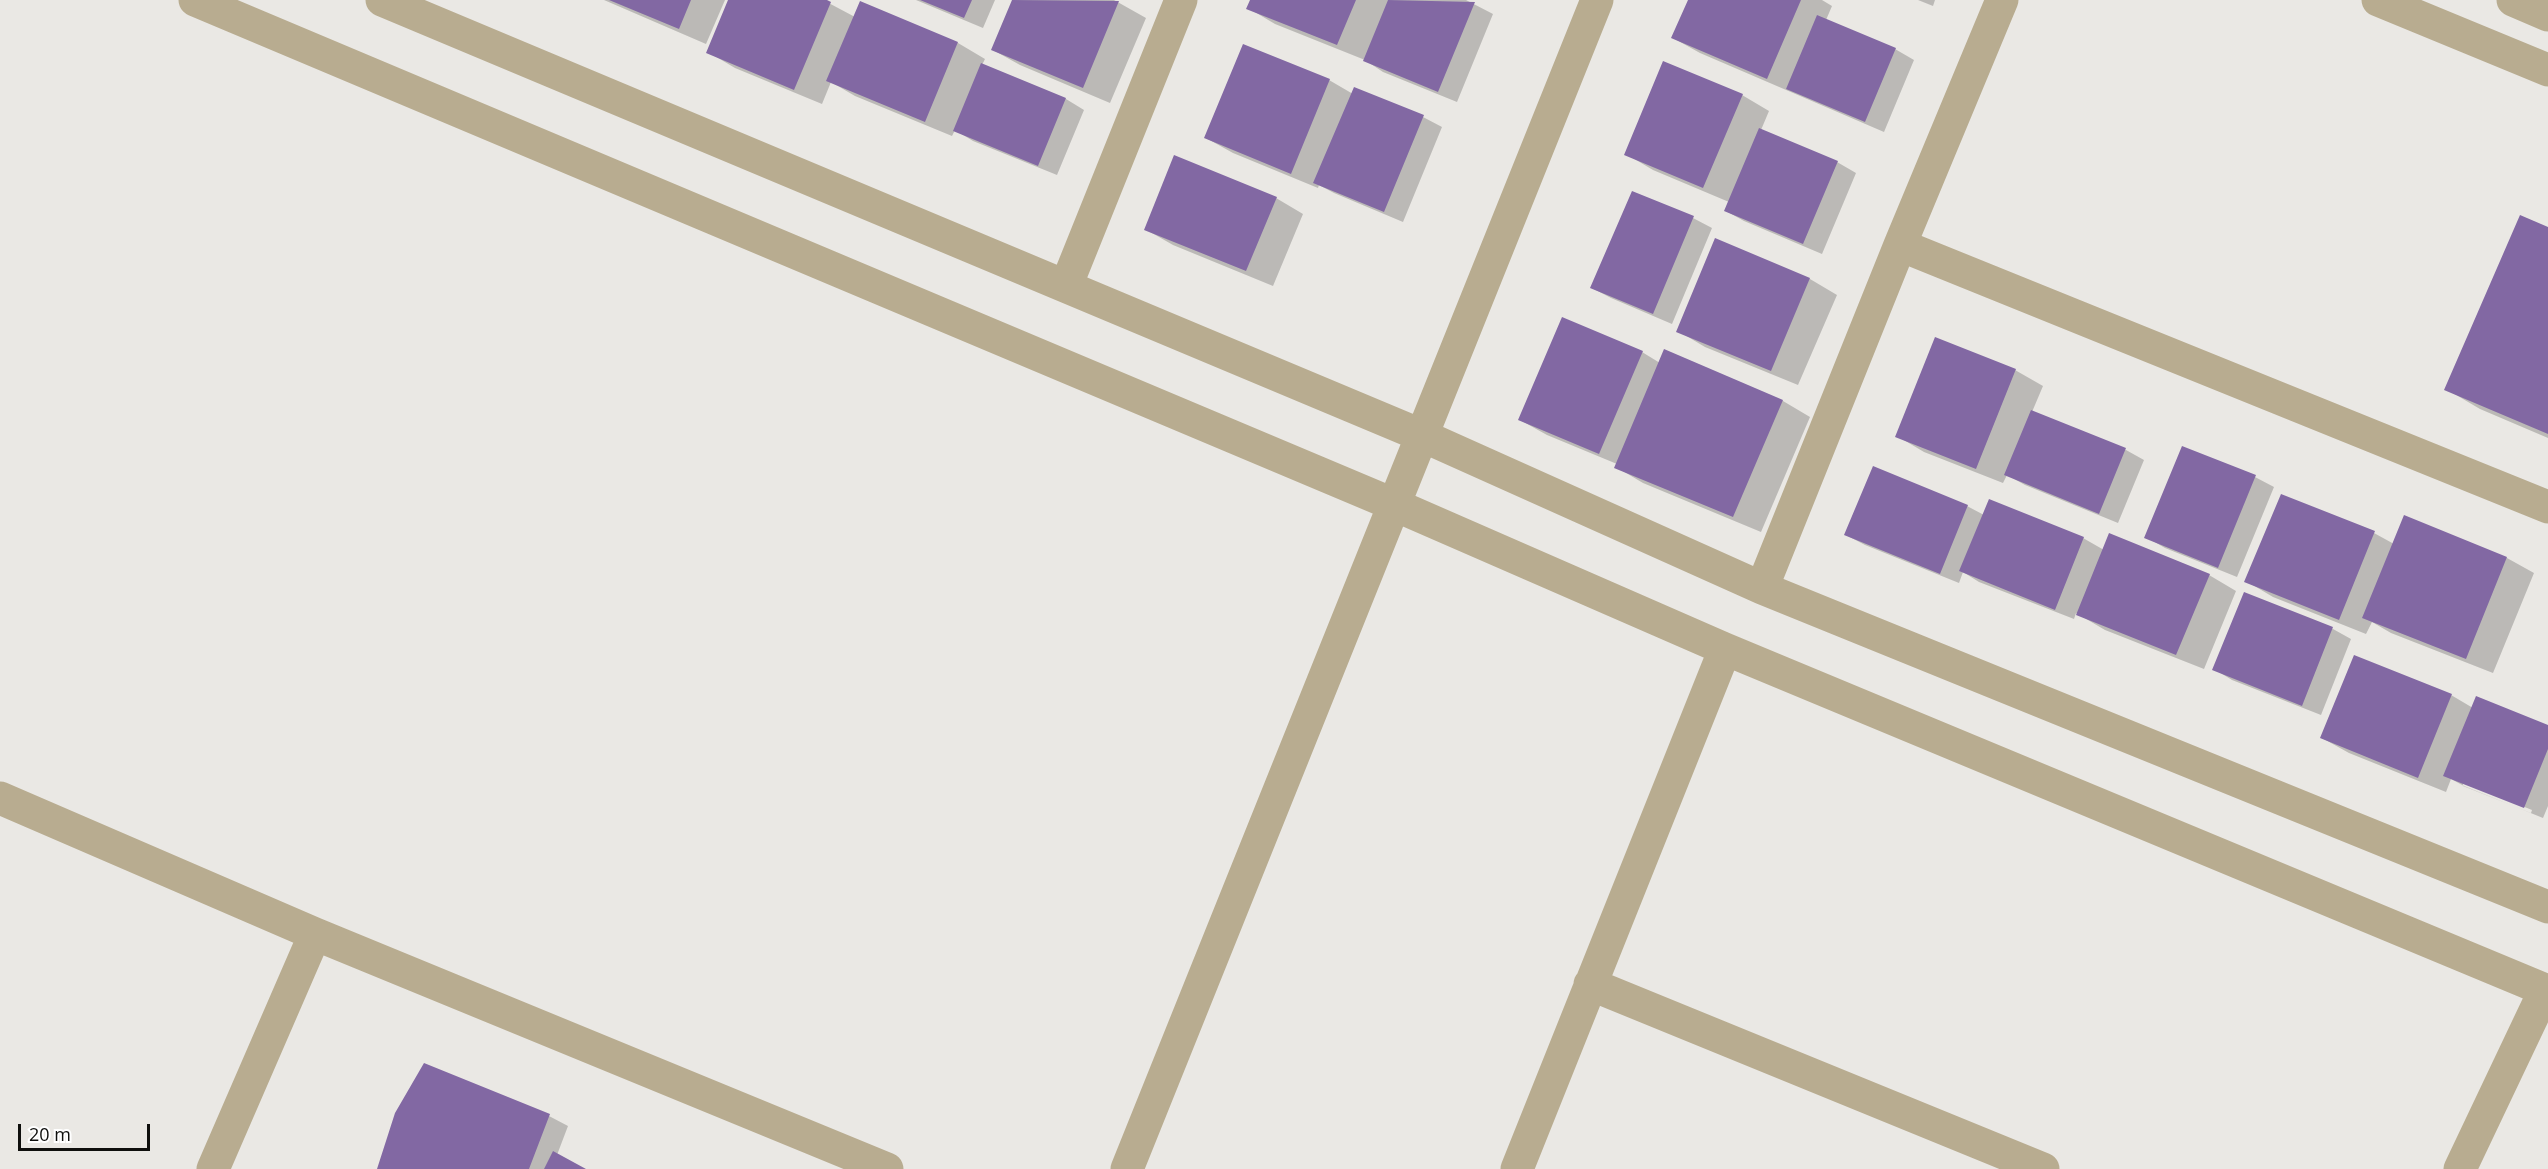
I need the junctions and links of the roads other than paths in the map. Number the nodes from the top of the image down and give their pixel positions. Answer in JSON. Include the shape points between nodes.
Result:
{"nodes":[{"id":1,"x":195,"y":0,"type":"edge"},
{"id":2,"x":382,"y":0,"type":"edge"},
{"id":3,"x":1181,"y":0,"type":"edge"},
{"id":4,"x":1597,"y":0,"type":"edge"},
{"id":5,"x":2002,"y":0,"type":"edge"},
{"id":6,"x":2378,"y":0,"type":"edge"},
{"id":7,"x":2513,"y":0,"type":"edge"},
{"id":8,"x":2548,"y":15,"type":"edge"},
{"id":9,"x":2548,"y":70,"type":"edge"},
{"id":10,"x":1900,"y":245,"type":"junction"},
{"id":11,"x":1066,"y":286,"type":"junction"},
{"id":12,"x":1423,"y":436,"type":"junction"},
{"id":13,"x":1395,"y":505,"type":"junction"},
{"id":14,"x":2548,"y":507,"type":"edge"},
{"id":15,"x":1762,"y":588,"type":"junction"},
{"id":16,"x":1725,"y":649,"type":"junction"},
{"id":17,"x":0,"y":798,"type":"edge"},
{"id":18,"x":2548,"y":907,"type":"edge"},
{"id":19,"x":315,"y":934,"type":"junction"},
{"id":20,"x":1590,"y":984,"type":"junction"},
{"id":21,"x":2547,"y":990,"type":"edge"},
{"id":22,"x":213,"y":1169,"type":"edge"},
{"id":23,"x":887,"y":1169,"type":"edge"},
{"id":24,"x":1127,"y":1169,"type":"edge"},
{"id":25,"x":1517,"y":1169,"type":"edge"},
{"id":26,"x":2043,"y":1169,"type":"edge"},
{"id":27,"x":2460,"y":1169,"type":"edge"}],
"edges":[{"from":1,"to":13,"type":"street"},
{"from":2,"to":11,"type":"street"},
{"from":3,"to":11,"type":"street"},
{"from":4,"to":12,"type":"street"},
{"from":5,"to":10,"type":"street"},
{"from":6,"to":9,"type":"street"},
{"from":7,"to":8,"type":"street"},
{"from":10,"to":14,"type":"street"},
{"from":10,"to":15,"type":"street"},
{"from":11,"to":12,"type":"street"},
{"from":12,"to":13,"type":"street"},
{"from":12,"to":15,"type":"street"},
{"from":13,"to":16,"type":"street"},
{"from":13,"to":24,"type":"street"},
{"from":15,"to":18,"type":"street"},
{"from":16,"to":20,"type":"street"},
{"from":16,"to":21,"type":"street"},
{"from":17,"to":19,"type":"street"},
{"from":19,"to":22,"type":"street"},
{"from":19,"to":23,"type":"street"},
{"from":20,"to":25,"type":"street"},
{"from":20,"to":26,"type":"street"},
{"from":21,"to":27,"type":"street"}]}
